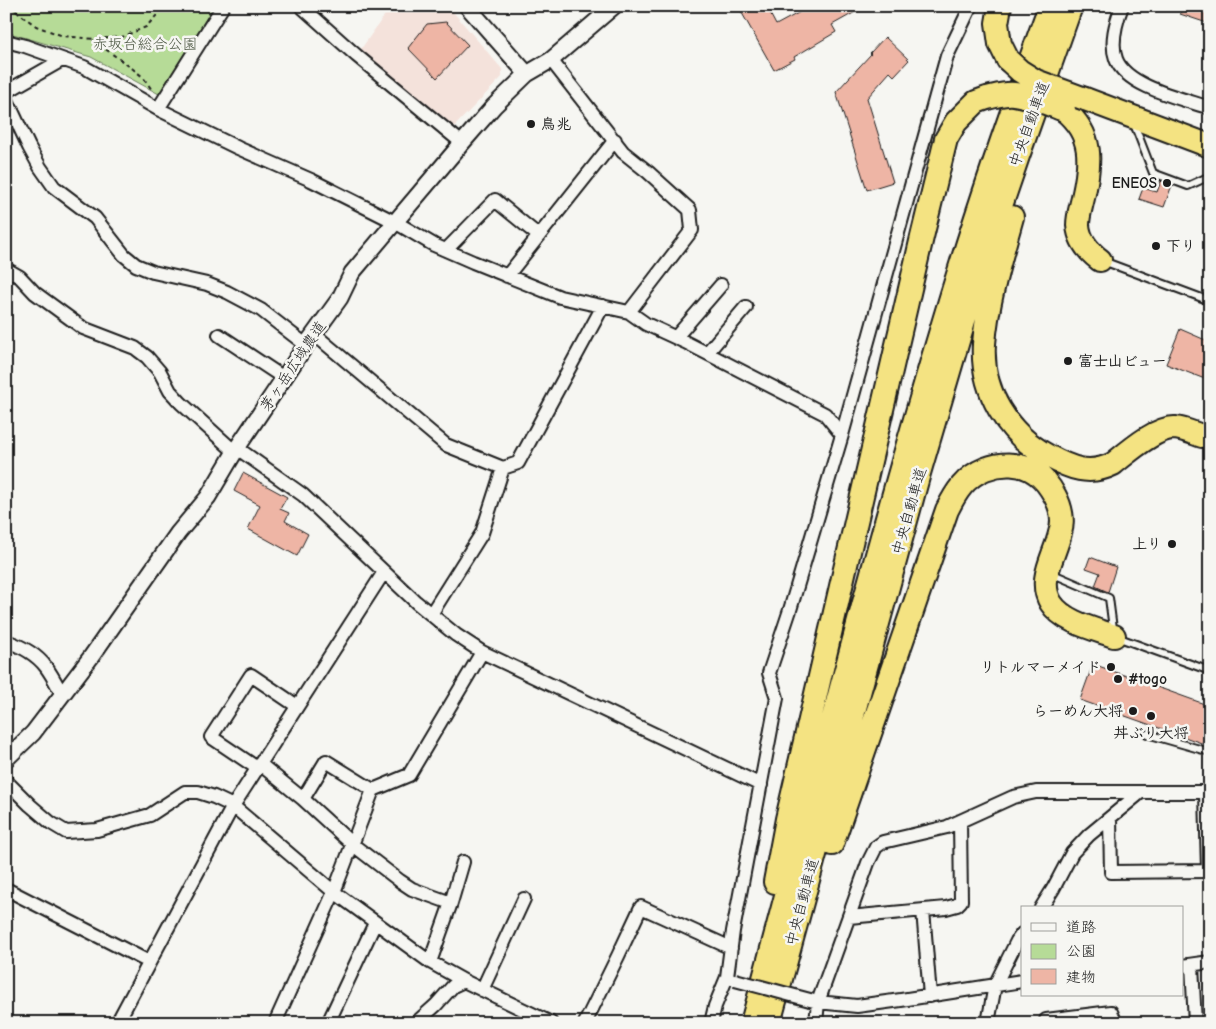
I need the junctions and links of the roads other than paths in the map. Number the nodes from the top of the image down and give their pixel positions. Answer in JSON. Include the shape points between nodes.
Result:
{"nodes":[{"id":1,"x":223,"y":6,"type":"edge"},
{"id":2,"x":301,"y":6,"type":"edge"},
{"id":3,"x":467,"y":6,"type":"edge"},
{"id":4,"x":614,"y":6,"type":"edge"},
{"id":5,"x":972,"y":6,"type":"edge"},
{"id":6,"x":1000,"y":6,"type":"edge"},
{"id":7,"x":1122,"y":6,"type":"edge"},
{"id":8,"x":1064,"y":7,"type":"edge"},
{"id":9,"x":6,"y":42,"type":"edge"},
{"id":10,"x":62,"y":60,"type":"junction"},
{"id":11,"x":551,"y":60,"type":"junction"},
{"id":12,"x":527,"y":74,"type":"junction"},
{"id":13,"x":6,"y":92,"type":"edge"},
{"id":14,"x":6,"y":98,"type":"edge"},
{"id":15,"x":1210,"y":108,"type":"edge"},
{"id":16,"x":158,"y":109,"type":"junction"},
{"id":17,"x":1131,"y":116,"type":"junction"},
{"id":18,"x":615,"y":140,"type":"junction"},
{"id":19,"x":462,"y":142,"type":"junction"},
{"id":20,"x":1210,"y":146,"type":"edge"},
{"id":21,"x":1210,"y":176,"type":"edge"},
{"id":22,"x":395,"y":222,"type":"junction"},
{"id":23,"x":539,"y":236,"type":"junction"},
{"id":24,"x":446,"y":250,"type":"junction"},
{"id":25,"x":1100,"y":260,"type":"joint"},
{"id":26,"x":6,"y":269,"type":"edge"},
{"id":27,"x":507,"y":276,"type":"junction"},
{"id":28,"x":721,"y":285,"type":"dead end"},
{"id":29,"x":1210,"y":301,"type":"edge"},
{"id":30,"x":603,"y":306,"type":"junction"},
{"id":31,"x":746,"y":307,"type":"dead end"},
{"id":32,"x":629,"y":312,"type":"junction"},
{"id":33,"x":219,"y":335,"type":"dead end"},
{"id":34,"x":676,"y":337,"type":"junction"},
{"id":35,"x":310,"y":340,"type":"junction"},
{"id":36,"x":707,"y":353,"type":"junction"},
{"id":37,"x":284,"y":378,"type":"junction"},
{"id":38,"x":842,"y":435,"type":"junction"},
{"id":39,"x":1206,"y":437,"type":"edge"},
{"id":40,"x":236,"y":450,"type":"junction"},
{"id":41,"x":503,"y":468,"type":"junction"},
{"id":42,"x":384,"y":572,"type":"junction"},
{"id":43,"x":1048,"y":572,"type":"junction"},
{"id":44,"x":430,"y":614,"type":"junction"},
{"id":45,"x":1114,"y":636,"type":"junction"},
{"id":46,"x":6,"y":641,"type":"edge"},
{"id":47,"x":482,"y":652,"type":"junction"},
{"id":48,"x":1210,"y":671,"type":"edge"},
{"id":49,"x":62,"y":694,"type":"junction"},
{"id":50,"x":298,"y":706,"type":"junction"},
{"id":51,"x":1147,"y":734,"type":"dead end"},
{"id":52,"x":1210,"y":752,"type":"edge"},
{"id":53,"x":6,"y":759,"type":"edge"},
{"id":54,"x":258,"y":766,"type":"junction"},
{"id":55,"x":6,"y":781,"type":"edge"},
{"id":56,"x":760,"y":785,"type":"junction"},
{"id":57,"x":373,"y":790,"type":"junction"},
{"id":58,"x":1141,"y":792,"type":"junction"},
{"id":59,"x":1208,"y":792,"type":"edge"},
{"id":60,"x":303,"y":799,"type":"junction"},
{"id":61,"x":233,"y":806,"type":"junction"},
{"id":62,"x":1110,"y":818,"type":"junction"},
{"id":63,"x":960,"y":821,"type":"junction"},
{"id":64,"x":352,"y":844,"type":"junction"},
{"id":65,"x":463,"y":862,"type":"dead end"},
{"id":66,"x":6,"y":889,"type":"edge"},
{"id":67,"x":334,"y":892,"type":"junction"},
{"id":68,"x":524,"y":899,"type":"dead end"},
{"id":69,"x":451,"y":903,"type":"junction"},
{"id":70,"x":1042,"y":906,"type":"edge"},
{"id":71,"x":923,"y":910,"type":"junction"},
{"id":72,"x":849,"y":917,"type":"junction"},
{"id":73,"x":375,"y":923,"type":"junction"},
{"id":74,"x":1021,"y":935,"type":"edge"},
{"id":75,"x":731,"y":948,"type":"junction"},
{"id":76,"x":149,"y":962,"type":"junction"},
{"id":77,"x":430,"y":962,"type":"junction"},
{"id":78,"x":1210,"y":962,"type":"edge"},
{"id":79,"x":1187,"y":966,"type":"edge"},
{"id":80,"x":731,"y":979,"type":"junction"},
{"id":81,"x":464,"y":981,"type":"junction"},
{"id":82,"x":1021,"y":981,"type":"edge"},
{"id":83,"x":996,"y":985,"type":"junction"},
{"id":84,"x":482,"y":990,"type":"junction"},
{"id":85,"x":930,"y":996,"type":"junction"},
{"id":86,"x":814,"y":1001,"type":"junction"},
{"id":87,"x":1046,"y":1020,"type":"dead end"},
{"id":88,"x":117,"y":1023,"type":"edge"},
{"id":89,"x":275,"y":1023,"type":"edge"},
{"id":90,"x":328,"y":1023,"type":"edge"},
{"id":91,"x":416,"y":1023,"type":"edge"},
{"id":92,"x":551,"y":1023,"type":"edge"},
{"id":93,"x":584,"y":1023,"type":"edge"},
{"id":94,"x":711,"y":1023,"type":"edge"},
{"id":95,"x":746,"y":1023,"type":"edge"},
{"id":96,"x":752,"y":1023,"type":"edge"},
{"id":97,"x":771,"y":1023,"type":"edge"},
{"id":98,"x":816,"y":1023,"type":"edge"},
{"id":99,"x":988,"y":1023,"type":"edge"},
{"id":100,"x":1116,"y":1023,"type":"edge"},
{"id":101,"x":1195,"y":1023,"type":"edge"}],
"edges":[{"from":1,"to":16,"type":"street"},
{"from":2,"to":19,"type":"street"},
{"from":3,"to":12,"type":"street"},
{"from":4,"to":11,"type":"street","name":"茅ヶ岳広域農道"},
{"from":5,"to":38,"type":"street","via":[[948,56]]},
{"from":6,"to":17,"type":"highway","bridge":true,"via":[[997,23],[1000,44],[1008,60],[1020,71],[1036,81]]},
{"from":7,"to":15,"type":"street","via":[[1115,25],[1114,44],[1116,60],[1127,75],[1158,91]]},
{"from":8,"to":39,"type":"highway","via":[[987,321],[984,345],[989,384],[1006,421],[1018,435],[1047,456],[1083,470],[1113,464],[1156,432],[1167,429],[1176,428]]},
{"from":8,"to":96,"type":"highway","name":"中央自動車道","via":[[1001,141],[960,267],[900,469]]},
{"from":8,"to":97,"type":"highway","name":"中央自動車道","via":[[978,273],[919,472]]},
{"from":9,"to":10,"type":"street"},
{"from":10,"to":13,"type":"street"},
{"from":10,"to":16,"type":"street","via":[[84,66]]},
{"from":11,"to":12,"type":"street","name":"茅ヶ岳広域農道"},
{"from":11,"to":18,"type":"street"},
{"from":12,"to":19,"type":"street","name":"茅ヶ岳広域農道"},
{"from":14,"to":35,"type":"street","via":[[40,168],[54,186],[95,218],[136,265],[227,292]]},
{"from":16,"to":22,"type":"street"},
{"from":17,"to":20,"type":"highway"},
{"from":17,"to":21,"type":"lane","via":[[1153,173],[1188,186]]},
{"from":18,"to":23,"type":"street"},
{"from":18,"to":32,"type":"street","via":[[623,152],[690,210],[692,230]]},
{"from":19,"to":22,"type":"street","name":"茅ヶ岳広域農道"},
{"from":22,"to":24,"type":"street"},
{"from":22,"to":35,"type":"street","name":"茅ヶ岳広域農道","via":[[352,273],[340,298]]},
{"from":23,"to":24,"type":"street","via":[[495,200]]},
{"from":23,"to":27,"type":"street"},
{"from":24,"to":27,"type":"street"},
{"from":25,"to":29,"type":"lane"},
{"from":25,"to":95,"type":"highway","bridge":true,"via":[[1086,246],[1078,226],[1089,174],[1081,127],[1064,110],[1030,97],[1003,94],[976,102],[956,122],[946,140],[787,819]]},
{"from":26,"to":40,"type":"street","via":[[83,328],[136,348],[160,372],[181,403]]},
{"from":27,"to":30,"type":"street","via":[[560,297]]},
{"from":28,"to":34,"type":"street"},
{"from":30,"to":32,"type":"street"},
{"from":30,"to":41,"type":"street","via":[[518,463]]},
{"from":31,"to":36,"type":"street"},
{"from":32,"to":34,"type":"street","via":[[646,324]]},
{"from":33,"to":37,"type":"street"},
{"from":34,"to":36,"type":"street"},
{"from":35,"to":37,"type":"street","name":"茅ヶ岳広域農道"},
{"from":35,"to":41,"type":"street","via":[[446,445]]},
{"from":36,"to":38,"type":"street","via":[[825,414]]},
{"from":37,"to":40,"type":"street","name":"茅ヶ岳広域農道"},
{"from":38,"to":56,"type":"street","via":[[769,673],[778,698]]},
{"from":40,"to":42,"type":"street","via":[[303,495]]},
{"from":40,"to":49,"type":"street","name":"茅ヶ岳広域農道","via":[[208,497],[178,533],[92,657]]},
{"from":41,"to":44,"type":"street","via":[[482,533]]},
{"from":42,"to":44,"type":"street"},
{"from":42,"to":50,"type":"street"},
{"from":43,"to":45,"type":"lane","via":[[1109,598]]},
{"from":43,"to":45,"type":"highway","via":[[1046,591],[1058,612]]},
{"from":43,"to":97,"type":"highway","via":[[1062,520],[1057,500],[1043,478],[1032,469],[1005,464],[977,472],[966,480],[947,510]]},
{"from":44,"to":47,"type":"street"},
{"from":45,"to":48,"type":"lane"},
{"from":46,"to":49,"type":"street","via":[[32,654],[45,666]]},
{"from":47,"to":56,"type":"street"},
{"from":47,"to":57,"type":"street","via":[[409,775]]},
{"from":49,"to":53,"type":"street","name":"茅ヶ岳広域農道","via":[[33,733]]},
{"from":50,"to":54,"type":"street"},
{"from":50,"to":54,"type":"street","via":[[251,675],[211,737]]},
{"from":51,"to":52,"type":"lane"},
{"from":54,"to":60,"type":"street"},
{"from":54,"to":61,"type":"street"},
{"from":55,"to":61,"type":"street","via":[[51,823],[66,832],[97,830],[150,815],[185,792],[198,792]]},
{"from":56,"to":75,"type":"street"},
{"from":57,"to":60,"type":"street","via":[[326,761]]},
{"from":57,"to":64,"type":"street"},
{"from":58,"to":59,"type":"street"},
{"from":58,"to":62,"type":"street"},
{"from":58,"to":63,"type":"street","via":[[1036,792],[1013,797]]},
{"from":59,"to":62,"type":"street","via":[[1208,871],[1111,872]]},
{"from":60,"to":64,"type":"street"},
{"from":61,"to":67,"type":"street"},
{"from":61,"to":76,"type":"street"},
{"from":62,"to":70,"type":"street","via":[[1072,853]]},
{"from":63,"to":71,"type":"street","via":[[962,901],[946,908]]},
{"from":63,"to":72,"type":"street","via":[[883,842],[876,847]]},
{"from":64,"to":67,"type":"street"},
{"from":64,"to":69,"type":"street","via":[[400,882]]},
{"from":65,"to":69,"type":"street"},
{"from":66,"to":76,"type":"street"},
{"from":67,"to":73,"type":"street"},
{"from":67,"to":89,"type":"street"},
{"from":68,"to":84,"type":"street"},
{"from":69,"to":77,"type":"street"},
{"from":71,"to":72,"type":"street"},
{"from":71,"to":85,"type":"street"},
{"from":72,"to":86,"type":"street"},
{"from":73,"to":77,"type":"street"},
{"from":73,"to":90,"type":"street"},
{"from":74,"to":83,"type":"street"},
{"from":75,"to":80,"type":"street"},
{"from":75,"to":93,"type":"street","via":[[641,907]]},
{"from":76,"to":88,"type":"street"},
{"from":77,"to":81,"type":"street"},
{"from":78,"to":79,"type":"street"},
{"from":79,"to":101,"type":"street"},
{"from":80,"to":86,"type":"street","bridge":true},
{"from":80,"to":94,"type":"street","via":[[715,1006]]},
{"from":81,"to":84,"type":"street"},
{"from":81,"to":91,"type":"street","via":[[453,986]]},
{"from":82,"to":83,"type":"street"},
{"from":83,"to":85,"type":"street"},
{"from":83,"to":99,"type":"street"},
{"from":84,"to":92,"type":"street"},
{"from":85,"to":86,"type":"street","via":[[857,1006]]},
{"from":86,"to":98,"type":"street"},
{"from":87,"to":100,"type":"street","via":[[1111,1012]]}]}
